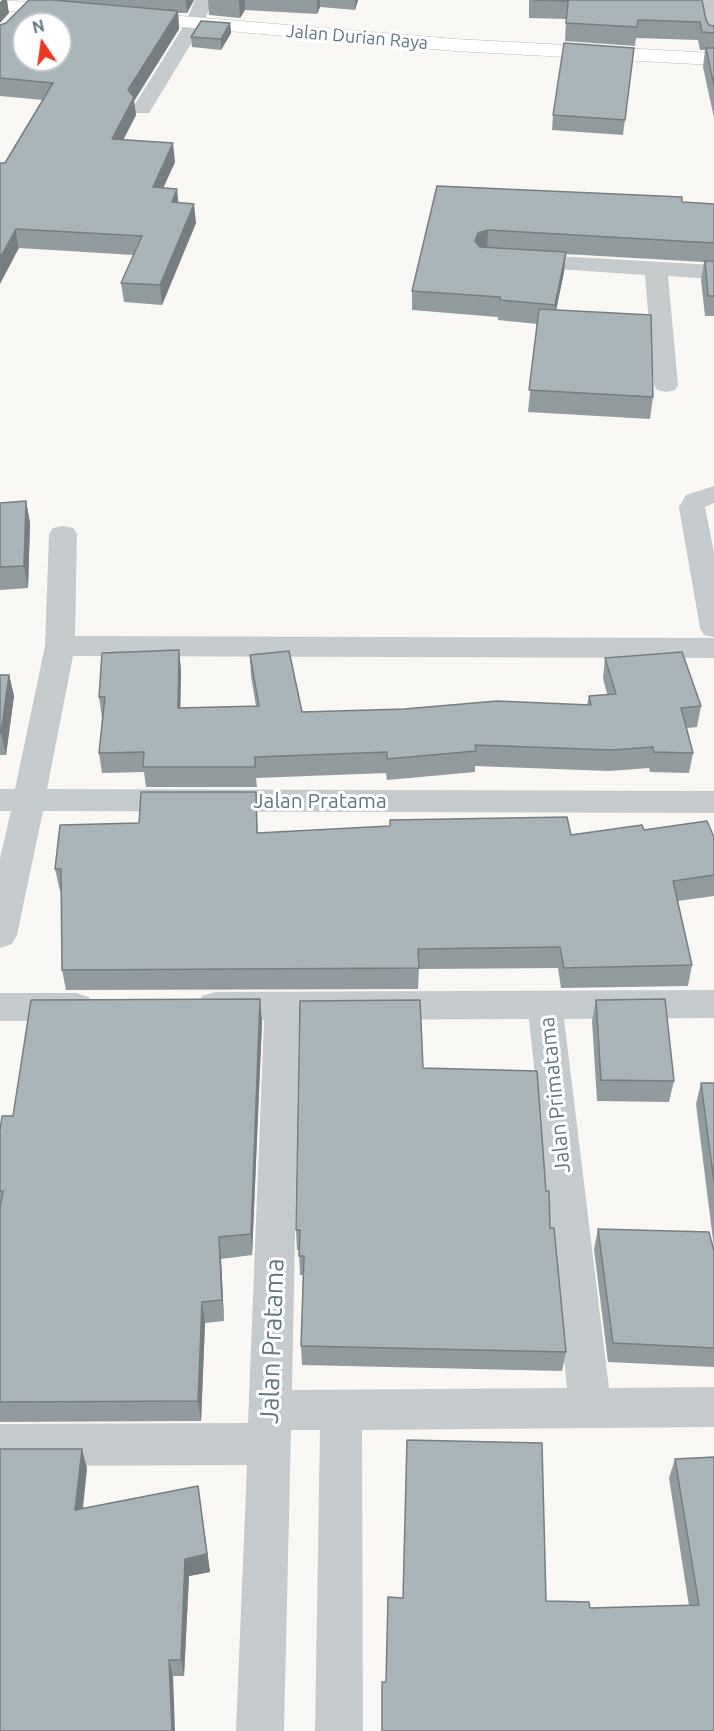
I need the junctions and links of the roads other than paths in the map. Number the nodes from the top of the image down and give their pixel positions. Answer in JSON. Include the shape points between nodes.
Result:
{"nodes":[{"id":1,"x":204,"y":0,"type":"edge"},
{"id":2,"x":708,"y":0,"type":"edge"},
{"id":3,"x":32,"y":4,"type":"edge"},
{"id":4,"x":0,"y":5,"type":"edge"},
{"id":5,"x":87,"y":13,"type":"edge"},
{"id":6,"x":110,"y":16,"type":"edge"},
{"id":7,"x":194,"y":24,"type":"junction"},
{"id":8,"x":714,"y":38,"type":"edge"},
{"id":9,"x":714,"y":59,"type":"edge"},
{"id":10,"x":142,"y":109,"type":"dead end"},
{"id":11,"x":498,"y":260,"type":"edge"},
{"id":12,"x":656,"y":268,"type":"junction"},
{"id":13,"x":714,"y":272,"type":"edge"},
{"id":14,"x":666,"y":385,"type":"dead end"},
{"id":15,"x":714,"y":494,"type":"edge"},
{"id":16,"x":63,"y":534,"type":"dead end"},
{"id":17,"x":709,"y":576,"type":"edge"},
{"id":18,"x":714,"y":628,"type":"edge"},
{"id":19,"x":60,"y":646,"type":"junction"},
{"id":20,"x":714,"y":648,"type":"edge"},
{"id":21,"x":14,"y":800,"type":"edge"},
{"id":22,"x":714,"y":802,"type":"edge"},
{"id":23,"x":0,"y":935,"type":"edge"},
{"id":24,"x":714,"y":1004,"type":"edge"},
{"id":25,"x":545,"y":1005,"type":"junction"},
{"id":26,"x":106,"y":1006,"type":"edge"},
{"id":27,"x":188,"y":1006,"type":"edge"},
{"id":28,"x":282,"y":1006,"type":"junction"},
{"id":29,"x":0,"y":1007,"type":"edge"},
{"id":30,"x":714,"y":1407,"type":"edge"},
{"id":31,"x":590,"y":1410,"type":"junction"},
{"id":32,"x":341,"y":1411,"type":"junction"},
{"id":33,"x":269,"y":1427,"type":"junction"},
{"id":34,"x":0,"y":1445,"type":"edge"},
{"id":35,"x":260,"y":1731,"type":"edge"},
{"id":36,"x":339,"y":1731,"type":"edge"}],
"edges":[{"from":1,"to":7,"type":"street"},
{"from":2,"to":8,"type":"street"},
{"from":3,"to":4,"type":"main road"},
{"from":3,"to":5,"type":"main road"},
{"from":6,"to":7,"type":"main road","name":"Jalan Durian Raya"},
{"from":7,"to":9,"type":"main road","name":"Jalan Durian Raya","via":[[455,45]]},
{"from":7,"to":10,"type":"street"},
{"from":11,"to":12,"type":"street"},
{"from":12,"to":13,"type":"street"},
{"from":12,"to":14,"type":"street"},
{"from":15,"to":17,"type":"street","via":[[695,501],[692,507]]},
{"from":16,"to":19,"type":"street"},
{"from":17,"to":18,"type":"street"},
{"from":19,"to":20,"type":"street"},
{"from":19,"to":21,"type":"street"},
{"from":21,"to":22,"type":"street","name":"Jalan Pratama"},
{"from":21,"to":23,"type":"street"},
{"from":24,"to":25,"type":"street"},
{"from":25,"to":28,"type":"street","name":"Jalan Primatama"},
{"from":25,"to":31,"type":"street","name":"Jalan Primatama"},
{"from":26,"to":29,"type":"street"},
{"from":27,"to":28,"type":"street","name":"Jalan Primatama"},
{"from":28,"to":33,"type":"street","name":"Jalan Pratama"},
{"from":30,"to":31,"type":"street"},
{"from":31,"to":32,"type":"street"},
{"from":32,"to":33,"type":"street"},
{"from":32,"to":36,"type":"street"},
{"from":33,"to":34,"type":"street","name":"Jalan Pratama"},
{"from":33,"to":35,"type":"street"}]}
